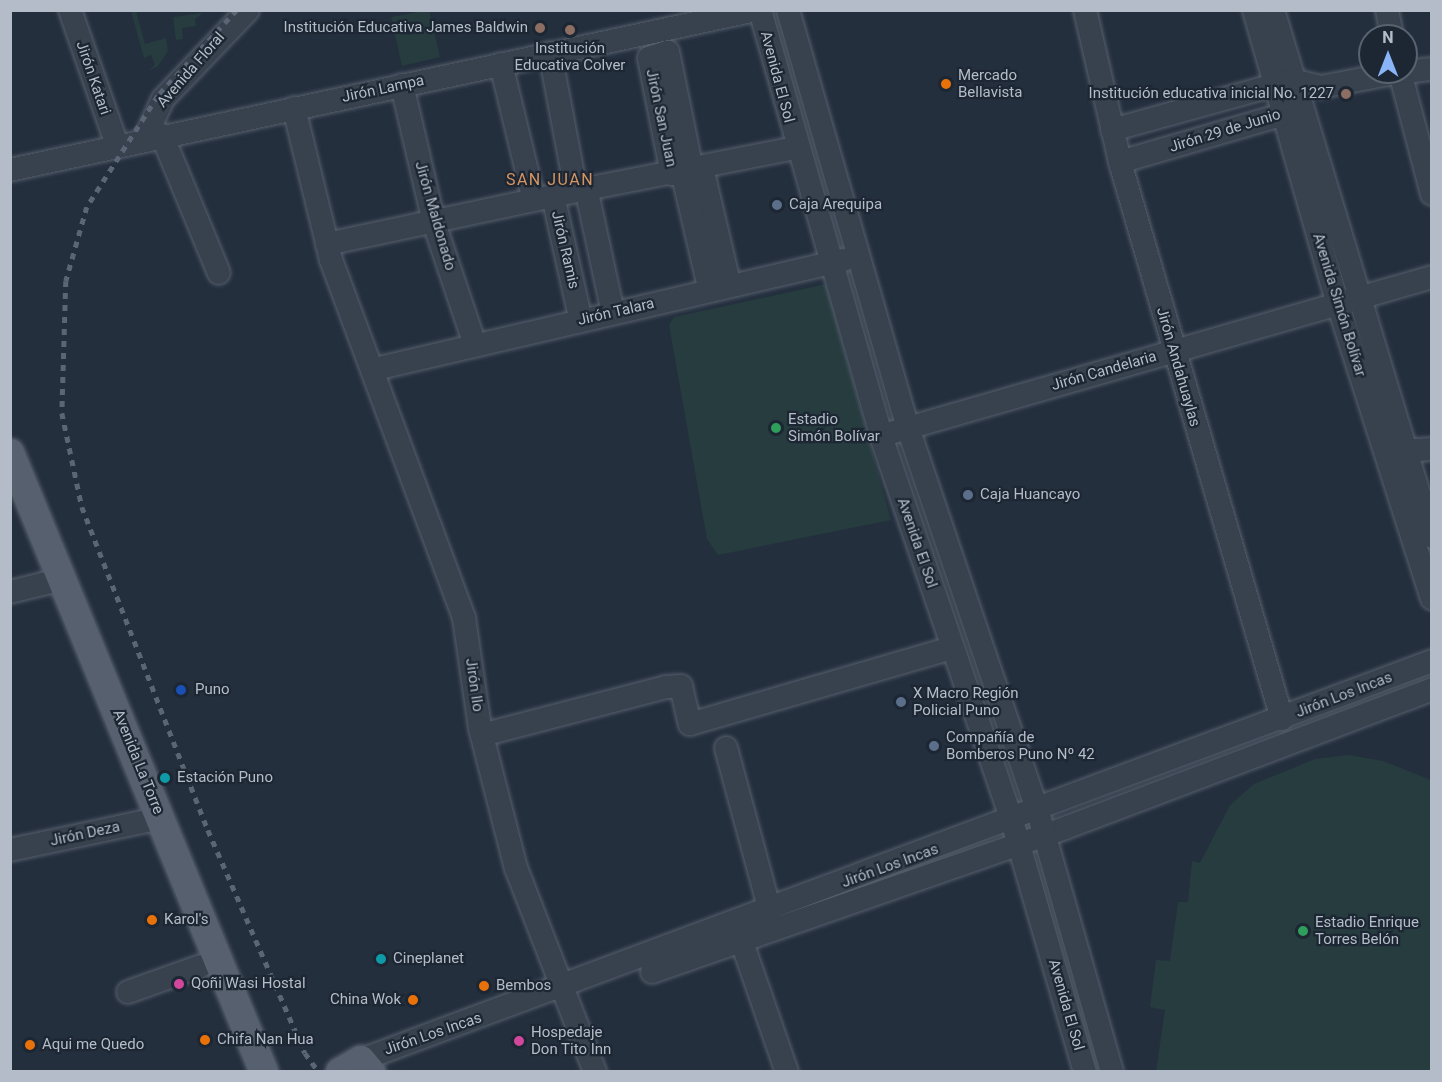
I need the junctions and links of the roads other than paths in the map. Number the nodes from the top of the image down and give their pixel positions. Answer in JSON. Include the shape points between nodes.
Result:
{"nodes":[{"id":1,"x":70,"y":10,"type":"edge"},
{"id":2,"x":248,"y":10,"type":"edge"},
{"id":3,"x":758,"y":10,"type":"edge"},
{"id":4,"x":788,"y":10,"type":"edge"},
{"id":5,"x":1085,"y":10,"type":"edge"},
{"id":6,"x":1254,"y":10,"type":"edge"},
{"id":7,"x":1274,"y":10,"type":"edge"},
{"id":8,"x":550,"y":53,"type":"junction"},
{"id":9,"x":501,"y":64,"type":"junction"},
{"id":10,"x":1358,"y":80,"type":"edge"},
{"id":11,"x":1283,"y":82,"type":"junction"},
{"id":12,"x":1403,"y":84,"type":"edge"},
{"id":13,"x":402,"y":85,"type":"junction"},
{"id":14,"x":1321,"y":87,"type":"junction"},
{"id":15,"x":294,"y":108,"type":"junction"},
{"id":16,"x":1290,"y":112,"type":"junction"},
{"id":17,"x":1112,"y":130,"type":"junction"},
{"id":18,"x":153,"y":137,"type":"junction"},
{"id":19,"x":117,"y":145,"type":"junction"},
{"id":20,"x":796,"y":148,"type":"junction"},
{"id":21,"x":1120,"y":162,"type":"junction"},
{"id":22,"x":10,"y":170,"type":"edge"},
{"id":23,"x":687,"y":171,"type":"junction"},
{"id":24,"x":581,"y":190,"type":"junction"},
{"id":25,"x":1431,"y":194,"type":"edge"},
{"id":26,"x":543,"y":198,"type":"junction"},
{"id":27,"x":434,"y":223,"type":"junction"},
{"id":28,"x":327,"y":244,"type":"junction"},
{"id":29,"x":858,"y":256,"type":"junction"},
{"id":30,"x":830,"y":264,"type":"junction"},
{"id":31,"x":219,"y":273,"type":"dead end"},
{"id":32,"x":1431,"y":277,"type":"edge"},
{"id":33,"x":720,"y":289,"type":"junction"},
{"id":34,"x":1347,"y":302,"type":"junction"},
{"id":35,"x":613,"y":313,"type":"junction"},
{"id":36,"x":581,"y":321,"type":"junction"},
{"id":37,"x":475,"y":345,"type":"junction"},
{"id":38,"x":1173,"y":351,"type":"junction"},
{"id":39,"x":375,"y":369,"type":"junction"},
{"id":40,"x":908,"y":428,"type":"junction"},
{"id":41,"x":881,"y":436,"type":"junction"},
{"id":42,"x":1431,"y":449,"type":"edge"},
{"id":43,"x":1394,"y":451,"type":"junction"},
{"id":44,"x":10,"y":453,"type":"edge"},
{"id":45,"x":10,"y":502,"type":"edge"},
{"id":46,"x":1431,"y":537,"type":"edge"},
{"id":47,"x":54,"y":582,"type":"junction"},
{"id":48,"x":10,"y":592,"type":"edge"},
{"id":49,"x":1431,"y":598,"type":"edge"},
{"id":50,"x":942,"y":651,"type":"dead end"},
{"id":51,"x":1431,"y":662,"type":"edge"},
{"id":52,"x":1431,"y":689,"type":"edge"},
{"id":53,"x":1282,"y":719,"type":"junction"},
{"id":54,"x":482,"y":735,"type":"junction"},
{"id":55,"x":726,"y":748,"type":"dead end"},
{"id":56,"x":1038,"y":812,"type":"junction"},
{"id":57,"x":151,"y":820,"type":"junction"},
{"id":58,"x":1014,"y":831,"type":"junction"},
{"id":59,"x":1044,"y":834,"type":"junction"},
{"id":60,"x":10,"y":850,"type":"edge"},
{"id":61,"x":770,"y":911,"type":"junction"},
{"id":62,"x":738,"y":932,"type":"junction"},
{"id":63,"x":201,"y":966,"type":"junction"},
{"id":64,"x":128,"y":992,"type":"dead end"},
{"id":65,"x":566,"y":995,"type":"junction"},
{"id":66,"x":358,"y":1069,"type":"edge"},
{"id":67,"x":244,"y":1071,"type":"edge"},
{"id":68,"x":264,"y":1071,"type":"edge"},
{"id":69,"x":596,"y":1071,"type":"edge"},
{"id":70,"x":786,"y":1071,"type":"edge"},
{"id":71,"x":1085,"y":1071,"type":"edge"},
{"id":72,"x":1112,"y":1071,"type":"edge"}],
"edges":[{"from":1,"to":19,"type":"street","name":"Jirón Katari"},
{"from":2,"to":18,"type":"street","name":"Avenida Floral","via":[[163,99]]},
{"from":3,"to":8,"type":"street","name":"Jirón Lampa"},
{"from":3,"to":20,"type":"street","name":"Avenida El Sol"},
{"from":4,"to":29,"type":"street","name":"Avenida El Sol"},
{"from":5,"to":17,"type":"street","name":"Jirón Andahuaylas"},
{"from":6,"to":11,"type":"street","name":"Avenida Simón Bolívar"},
{"from":7,"to":11,"type":"street","name":"Avenida Simón Bolívar"},
{"from":8,"to":9,"type":"street","name":"Jirón Lampa"},
{"from":8,"to":24,"type":"street","name":"Jirón Ramis"},
{"from":9,"to":13,"type":"street","name":"Jirón Lampa"},
{"from":9,"to":26,"type":"street","name":"Jirón Ramis"},
{"from":10,"to":14,"type":"street","name":"Jirón 29 de Junio"},
{"from":11,"to":14,"type":"street","name":"Jirón 29 de Junio"},
{"from":11,"to":16,"type":"street","name":"Avenida Simón Bolívar"},
{"from":11,"to":17,"type":"street","name":"Jirón 29 de Junio"},
{"from":12,"to":25,"type":"street"},
{"from":13,"to":15,"type":"street","name":"Jirón Lampa"},
{"from":13,"to":27,"type":"street","name":"Jirón Maldonado"},
{"from":14,"to":16,"type":"street","name":"Jirón 29 de Junio"},
{"from":15,"to":18,"type":"street","name":"Jirón Lampa"},
{"from":15,"to":28,"type":"street","name":"Jirón Ilo"},
{"from":16,"to":21,"type":"street","name":"Jirón 29 de Junio"},
{"from":16,"to":34,"type":"street","name":"Avenida Simón Bolívar"},
{"from":17,"to":21,"type":"street","name":"Jirón Andahuaylas"},
{"from":18,"to":19,"type":"street","name":"Jirón Lampa"},
{"from":18,"to":31,"type":"street"},
{"from":19,"to":22,"type":"street","name":"Jirón Lampa"},
{"from":20,"to":23,"type":"street"},
{"from":20,"to":30,"type":"street","name":"Avenida El Sol"},
{"from":21,"to":38,"type":"street","name":"Jirón Andahuaylas"},
{"from":23,"to":24,"type":"street"},
{"from":23,"to":33,"type":"street","name":"Jirón San Juan"},
{"from":24,"to":26,"type":"street"},
{"from":24,"to":35,"type":"street","name":"Jirón Ramis"},
{"from":26,"to":27,"type":"street"},
{"from":26,"to":36,"type":"street","name":"Jirón Ramis"},
{"from":27,"to":28,"type":"street"},
{"from":27,"to":37,"type":"street","name":"Jirón Maldonado"},
{"from":28,"to":39,"type":"street","name":"Jirón Ilo"},
{"from":29,"to":30,"type":"street","name":"Jirón Talara"},
{"from":29,"to":40,"type":"street","name":"Avenida El Sol"},
{"from":30,"to":33,"type":"street","name":"Jirón Talara"},
{"from":30,"to":41,"type":"street","name":"Avenida El Sol"},
{"from":32,"to":34,"type":"street","name":"Jirón Candelaria"},
{"from":33,"to":35,"type":"street","name":"Jirón Talara"},
{"from":34,"to":38,"type":"street","name":"Jirón Candelaria"},
{"from":34,"to":43,"type":"street","name":"Avenida Simón Bolívar"},
{"from":35,"to":36,"type":"street","name":"Jirón Talara"},
{"from":36,"to":37,"type":"street","name":"Jirón Talara"},
{"from":37,"to":39,"type":"street","name":"Jirón Talara"},
{"from":38,"to":40,"type":"street","name":"Jirón Candelaria"},
{"from":38,"to":53,"type":"street","name":"Jirón Andahuaylas"},
{"from":39,"to":54,"type":"street","name":"Jirón Ilo","via":[[464,618]]},
{"from":40,"to":41,"type":"street","name":"Jirón Candelaria"},
{"from":40,"to":56,"type":"street","name":"Avenida El Sol"},
{"from":41,"to":58,"type":"street","name":"Avenida El Sol"},
{"from":42,"to":43,"type":"street"},
{"from":43,"to":46,"type":"street","name":"Avenida Simón Bolívar"},
{"from":43,"to":49,"type":"street","name":"Avenida Simón Bolívar"},
{"from":44,"to":47,"type":"main road","name":"Avenida La Torre"},
{"from":45,"to":47,"type":"main road","name":"Avenida La Torre"},
{"from":47,"to":48,"type":"street"},
{"from":47,"to":57,"type":"main road","name":"Avenida La Torre"},
{"from":50,"to":54,"type":"street","via":[[690,724],[681,686]]},
{"from":51,"to":53,"type":"street","name":"Jirón Los Incas"},
{"from":52,"to":59,"type":"street","name":"Jirón Los Incas"},
{"from":53,"to":56,"type":"street","name":"Jirón Los Incas"},
{"from":54,"to":65,"type":"street","name":"Jirón Ilo","via":[[516,868]]},
{"from":55,"to":61,"type":"street"},
{"from":56,"to":58,"type":"street","name":"Jirón Los Incas"},
{"from":56,"to":59,"type":"street","name":"Avenida El Sol"},
{"from":57,"to":60,"type":"street","name":"Jirón Deza"},
{"from":57,"to":63,"type":"main road","name":"Avenida La Torre"},
{"from":57,"to":68,"type":"main road","name":"Avenida La Torre"},
{"from":58,"to":59,"type":"street","name":"Jirón Los Incas"},
{"from":58,"to":61,"type":"street","name":"Jirón Los Incas"},
{"from":58,"to":62,"type":"street","name":"Jirón Los Incas"},
{"from":58,"to":71,"type":"street","name":"Avenida El Sol"},
{"from":59,"to":72,"type":"street","name":"Avenida El Sol"},
{"from":61,"to":62,"type":"street","name":"Jirón Los Incas"},
{"from":62,"to":65,"type":"street","name":"Jirón Los Incas"},
{"from":62,"to":70,"type":"street"},
{"from":63,"to":64,"type":"street"},
{"from":63,"to":67,"type":"main road","name":"Avenida La Torre"},
{"from":65,"to":66,"type":"street","name":"Jirón Los Incas"},
{"from":65,"to":69,"type":"street","name":"Jirón Ilo"}]}
